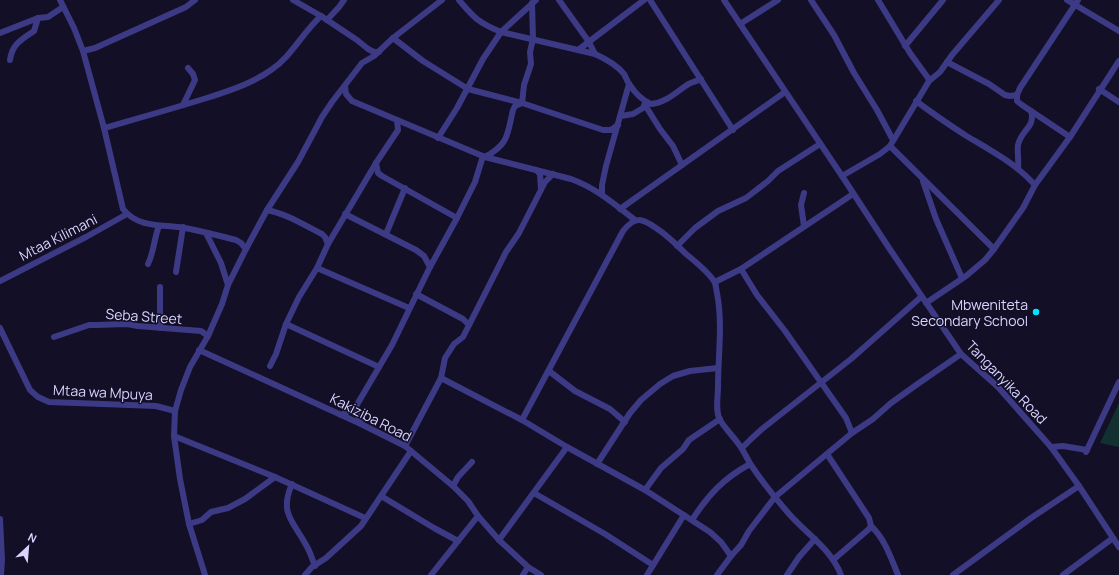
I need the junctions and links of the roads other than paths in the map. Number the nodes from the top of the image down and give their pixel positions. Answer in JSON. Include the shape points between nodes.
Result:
{"nodes":[{"id":1,"x":60,"y":0,"type":"edge"},
{"id":2,"x":195,"y":0,"type":"edge"},
{"id":3,"x":293,"y":0,"type":"edge"},
{"id":4,"x":344,"y":0,"type":"edge"},
{"id":5,"x":442,"y":0,"type":"edge"},
{"id":6,"x":459,"y":0,"type":"edge"},
{"id":7,"x":560,"y":0,"type":"edge"},
{"id":8,"x":644,"y":0,"type":"edge"},
{"id":9,"x":650,"y":0,"type":"edge"},
{"id":10,"x":724,"y":0,"type":"edge"},
{"id":11,"x":778,"y":0,"type":"edge"},
{"id":12,"x":811,"y":0,"type":"edge"},
{"id":13,"x":878,"y":0,"type":"edge"},
{"id":14,"x":943,"y":0,"type":"edge"},
{"id":15,"x":999,"y":0,"type":"edge"},
{"id":16,"x":1067,"y":0,"type":"edge"},
{"id":17,"x":534,"y":2,"type":"edge"},
{"id":18,"x":1077,"y":3,"type":"edge"},
{"id":19,"x":64,"y":7,"type":"junction"},
{"id":20,"x":38,"y":18,"type":"junction"},
{"id":21,"x":324,"y":18,"type":"junction"},
{"id":22,"x":740,"y":24,"type":"junction"},
{"id":23,"x":1119,"y":31,"type":"edge"},
{"id":24,"x":501,"y":32,"type":"junction"},
{"id":25,"x":0,"y":33,"type":"edge"},
{"id":26,"x":393,"y":38,"type":"junction"},
{"id":27,"x":533,"y":39,"type":"junction"},
{"id":28,"x":589,"y":42,"type":"junction"},
{"id":29,"x":906,"y":46,"type":"junction"},
{"id":30,"x":368,"y":49,"type":"junction"},
{"id":31,"x":578,"y":50,"type":"junction"},
{"id":32,"x":83,"y":51,"type":"junction"},
{"id":33,"x":379,"y":52,"type":"junction"},
{"id":34,"x":595,"y":54,"type":"junction"},
{"id":35,"x":368,"y":59,"type":"junction"},
{"id":36,"x":10,"y":60,"type":"dead end"},
{"id":37,"x":1119,"y":61,"type":"edge"},
{"id":38,"x":947,"y":62,"type":"junction"},
{"id":39,"x":188,"y":68,"type":"dead end"},
{"id":40,"x":702,"y":79,"type":"junction"},
{"id":41,"x":929,"y":81,"type":"junction"},
{"id":42,"x":629,"y":84,"type":"junction"},
{"id":43,"x":345,"y":86,"type":"junction"},
{"id":44,"x":468,"y":88,"type":"junction"},
{"id":45,"x":1099,"y":89,"type":"junction"},
{"id":46,"x":785,"y":92,"type":"junction"},
{"id":47,"x":1017,"y":95,"type":"junction"},
{"id":48,"x":916,"y":101,"type":"junction"},
{"id":49,"x":1119,"y":102,"type":"edge"},
{"id":50,"x":522,"y":103,"type":"junction"},
{"id":51,"x":645,"y":103,"type":"junction"},
{"id":52,"x":183,"y":106,"type":"junction"},
{"id":53,"x":1030,"y":111,"type":"junction"},
{"id":54,"x":621,"y":116,"type":"junction"},
{"id":55,"x":397,"y":120,"type":"junction"},
{"id":56,"x":407,"y":124,"type":"junction"},
{"id":57,"x":618,"y":125,"type":"junction"},
{"id":58,"x":104,"y":128,"type":"junction"},
{"id":59,"x":398,"y":130,"type":"junction"},
{"id":60,"x":603,"y":130,"type":"junction"},
{"id":61,"x":733,"y":130,"type":"junction"},
{"id":62,"x":1070,"y":136,"type":"junction"},
{"id":63,"x":438,"y":138,"type":"junction"},
{"id":64,"x":613,"y":143,"type":"junction"},
{"id":65,"x":892,"y":143,"type":"junction"},
{"id":66,"x":820,"y":144,"type":"junction"},
{"id":67,"x":484,"y":157,"type":"junction"},
{"id":68,"x":376,"y":163,"type":"junction"},
{"id":69,"x":682,"y":165,"type":"junction"},
{"id":70,"x":1018,"y":168,"type":"junction"},
{"id":71,"x":536,"y":170,"type":"junction"},
{"id":72,"x":553,"y":174,"type":"junction"},
{"id":73,"x":842,"y":176,"type":"junction"},
{"id":74,"x":922,"y":177,"type":"junction"},
{"id":75,"x":1035,"y":185,"type":"junction"},
{"id":76,"x":405,"y":188,"type":"junction"},
{"id":77,"x":541,"y":189,"type":"junction"},
{"id":78,"x":804,"y":193,"type":"dead end"},
{"id":79,"x":602,"y":194,"type":"junction"},
{"id":80,"x":853,"y":194,"type":"junction"},
{"id":81,"x":620,"y":209,"type":"junction"},
{"id":82,"x":267,"y":210,"type":"junction"},
{"id":83,"x":127,"y":214,"type":"junction"},
{"id":84,"x":345,"y":214,"type":"junction"},
{"id":85,"x":457,"y":218,"type":"junction"},
{"id":86,"x":635,"y":220,"type":"junction"},
{"id":87,"x":159,"y":226,"type":"junction"},
{"id":88,"x":804,"y":226,"type":"junction"},
{"id":89,"x":183,"y":227,"type":"junction"},
{"id":90,"x":206,"y":233,"type":"junction"},
{"id":91,"x":386,"y":234,"type":"junction"},
{"id":92,"x":328,"y":244,"type":"junction"},
{"id":93,"x":677,"y":246,"type":"junction"},
{"id":94,"x":246,"y":249,"type":"junction"},
{"id":95,"x":994,"y":249,"type":"junction"},
{"id":96,"x":148,"y":264,"type":"dead end"},
{"id":97,"x":430,"y":267,"type":"junction"},
{"id":98,"x":317,"y":268,"type":"junction"},
{"id":99,"x":741,"y":268,"type":"junction"},
{"id":100,"x":176,"y":272,"type":"dead end"},
{"id":101,"x":962,"y":278,"type":"junction"},
{"id":102,"x":0,"y":281,"type":"edge"},
{"id":103,"x":715,"y":282,"type":"junction"},
{"id":104,"x":228,"y":286,"type":"junction"},
{"id":105,"x":160,"y":287,"type":"dead end"},
{"id":106,"x":416,"y":294,"type":"junction"},
{"id":107,"x":921,"y":297,"type":"junction"},
{"id":108,"x":926,"y":303,"type":"junction"},
{"id":109,"x":409,"y":308,"type":"junction"},
{"id":110,"x":286,"y":324,"type":"junction"},
{"id":111,"x":469,"y":325,"type":"junction"},
{"id":112,"x":0,"y":328,"type":"edge"},
{"id":113,"x":160,"y":328,"type":"junction"},
{"id":114,"x":208,"y":336,"type":"junction"},
{"id":115,"x":54,"y":337,"type":"dead end"},
{"id":116,"x":199,"y":350,"type":"junction"},
{"id":117,"x":961,"y":354,"type":"junction"},
{"id":118,"x":270,"y":366,"type":"dead end"},
{"id":119,"x":379,"y":367,"type":"junction"},
{"id":120,"x":718,"y":368,"type":"junction"},
{"id":121,"x":549,"y":371,"type":"junction"},
{"id":122,"x":441,"y":378,"type":"junction"},
{"id":123,"x":821,"y":381,"type":"junction"},
{"id":124,"x":1119,"y":382,"type":"edge"},
{"id":125,"x":355,"y":408,"type":"junction"},
{"id":126,"x":175,"y":411,"type":"junction"},
{"id":127,"x":342,"y":415,"type":"junction"},
{"id":128,"x":720,"y":419,"type":"junction"},
{"id":129,"x":522,"y":420,"type":"junction"},
{"id":130,"x":625,"y":422,"type":"junction"},
{"id":131,"x":361,"y":424,"type":"junction"},
{"id":132,"x":852,"y":433,"type":"junction"},
{"id":133,"x":174,"y":436,"type":"junction"},
{"id":134,"x":405,"y":446,"type":"junction"},
{"id":135,"x":567,"y":447,"type":"junction"},
{"id":136,"x":1051,"y":447,"type":"junction"},
{"id":137,"x":742,"y":448,"type":"junction"},
{"id":138,"x":410,"y":451,"type":"junction"},
{"id":139,"x":827,"y":454,"type":"junction"},
{"id":140,"x":472,"y":462,"type":"dead end"},
{"id":141,"x":597,"y":464,"type":"junction"},
{"id":142,"x":750,"y":464,"type":"junction"},
{"id":143,"x":276,"y":477,"type":"junction"},
{"id":144,"x":292,"y":484,"type":"junction"},
{"id":145,"x":453,"y":486,"type":"junction"},
{"id":146,"x":1079,"y":486,"type":"junction"},
{"id":147,"x":645,"y":490,"type":"junction"},
{"id":148,"x":534,"y":493,"type":"junction"},
{"id":149,"x":381,"y":496,"type":"junction"},
{"id":150,"x":775,"y":497,"type":"junction"},
{"id":151,"x":684,"y":515,"type":"junction"},
{"id":152,"x":478,"y":516,"type":"junction"},
{"id":153,"x":365,"y":518,"type":"junction"},
{"id":154,"x":0,"y":519,"type":"edge"},
{"id":155,"x":692,"y":520,"type":"junction"},
{"id":156,"x":190,"y":524,"type":"junction"},
{"id":157,"x":871,"y":526,"type":"junction"},
{"id":158,"x":1113,"y":538,"type":"junction"},
{"id":159,"x":815,"y":539,"type":"junction"},
{"id":160,"x":499,"y":540,"type":"junction"},
{"id":161,"x":458,"y":541,"type":"junction"},
{"id":162,"x":1119,"y":547,"type":"edge"},
{"id":163,"x":731,"y":556,"type":"junction"},
{"id":164,"x":833,"y":560,"type":"junction"},
{"id":165,"x":653,"y":565,"type":"junction"},
{"id":166,"x":314,"y":566,"type":"junction"},
{"id":167,"x":528,"y":567,"type":"junction"},
{"id":168,"x":1,"y":575,"type":"edge"},
{"id":169,"x":205,"y":575,"type":"edge"},
{"id":170,"x":305,"y":575,"type":"edge"},
{"id":171,"x":431,"y":575,"type":"edge"},
{"id":172,"x":523,"y":575,"type":"edge"},
{"id":173,"x":541,"y":575,"type":"edge"},
{"id":174,"x":647,"y":575,"type":"edge"},
{"id":175,"x":717,"y":575,"type":"edge"},
{"id":176,"x":787,"y":575,"type":"edge"},
{"id":177,"x":841,"y":575,"type":"edge"},
{"id":178,"x":898,"y":575,"type":"edge"},
{"id":179,"x":953,"y":575,"type":"edge"},
{"id":180,"x":1064,"y":575,"type":"edge"}],
"edges":[{"from":1,"to":19,"type":"street"},
{"from":2,"to":32,"type":"street","via":[[186,7],[96,48]]},
{"from":3,"to":21,"type":"street"},
{"from":4,"to":21,"type":"street"},
{"from":5,"to":26,"type":"street"},
{"from":6,"to":24,"type":"street","via":[[474,18]]},
{"from":7,"to":28,"type":"street"},
{"from":8,"to":28,"type":"street"},
{"from":9,"to":40,"type":"street"},
{"from":10,"to":22,"type":"street","name":"Tanganyika Road"},
{"from":11,"to":22,"type":"street"},
{"from":12,"to":65,"type":"street","via":[[877,110]]},
{"from":13,"to":29,"type":"street"},
{"from":14,"to":29,"type":"street"},
{"from":15,"to":38,"type":"street"},
{"from":16,"to":18,"type":"street"},
{"from":17,"to":24,"type":"street"},
{"from":17,"to":27,"type":"street"},
{"from":18,"to":23,"type":"street"},
{"from":18,"to":47,"type":"street"},
{"from":19,"to":20,"type":"street","via":[[48,17]]},
{"from":19,"to":32,"type":"street"},
{"from":20,"to":25,"type":"street"},
{"from":20,"to":36,"type":"street","via":[[34,30],[16,44]]},
{"from":21,"to":30,"type":"street"},
{"from":21,"to":52,"type":"street","via":[[314,23],[296,47],[263,76]]},
{"from":22,"to":46,"type":"street","name":"Tanganyika Road"},
{"from":24,"to":27,"type":"street"},
{"from":24,"to":44,"type":"street"},
{"from":26,"to":33,"type":"street"},
{"from":26,"to":44,"type":"street","via":[[423,61]]},
{"from":27,"to":31,"type":"street"},
{"from":27,"to":50,"type":"street","via":[[531,64],[524,85]]},
{"from":28,"to":31,"type":"street"},
{"from":28,"to":34,"type":"street"},
{"from":29,"to":41,"type":"street"},
{"from":30,"to":33,"type":"street"},
{"from":30,"to":35,"type":"street"},
{"from":31,"to":34,"type":"street"},
{"from":32,"to":58,"type":"street"},
{"from":33,"to":35,"type":"street"},
{"from":34,"to":42,"type":"street","via":[[619,68]]},
{"from":35,"to":43,"type":"street","via":[[358,67]]},
{"from":37,"to":45,"type":"street"},
{"from":38,"to":41,"type":"street"},
{"from":38,"to":47,"type":"street","via":[[1005,95]]},
{"from":39,"to":52,"type":"street","via":[[195,80]]},
{"from":40,"to":51,"type":"street","via":[[687,84],[679,92],[656,104]]},
{"from":40,"to":61,"type":"street"},
{"from":41,"to":48,"type":"street"},
{"from":42,"to":51,"type":"street"},
{"from":42,"to":54,"type":"street"},
{"from":43,"to":55,"type":"street","via":[[346,94],[352,101]]},
{"from":43,"to":82,"type":"street","via":[[322,117],[298,162]]},
{"from":44,"to":50,"type":"street"},
{"from":44,"to":63,"type":"street"},
{"from":45,"to":49,"type":"street"},
{"from":45,"to":62,"type":"street"},
{"from":46,"to":61,"type":"street"},
{"from":46,"to":66,"type":"street","name":"Tanganyika Road"},
{"from":47,"to":53,"type":"street","via":[[1017,101]]},
{"from":48,"to":65,"type":"street"},
{"from":48,"to":70,"type":"street","via":[[935,116]]},
{"from":50,"to":60,"type":"street"},
{"from":50,"to":67,"type":"street","via":[[513,110],[504,142],[496,151]]},
{"from":51,"to":54,"type":"street","via":[[643,108],[633,114]]},
{"from":51,"to":69,"type":"street","via":[[673,146]]},
{"from":52,"to":58,"type":"street"},
{"from":53,"to":62,"type":"street"},
{"from":53,"to":70,"type":"street","via":[[1032,123],[1023,133],[1018,146]]},
{"from":54,"to":57,"type":"street"},
{"from":55,"to":56,"type":"street"},
{"from":55,"to":59,"type":"street"},
{"from":56,"to":59,"type":"street"},
{"from":56,"to":63,"type":"street"},
{"from":57,"to":60,"type":"street","via":[[611,130]]},
{"from":57,"to":64,"type":"street"},
{"from":58,"to":83,"type":"street","via":[[120,201]]},
{"from":59,"to":68,"type":"street"},
{"from":60,"to":64,"type":"street"},
{"from":61,"to":69,"type":"street"},
{"from":62,"to":75,"type":"street"},
{"from":63,"to":67,"type":"street"},
{"from":64,"to":79,"type":"street"},
{"from":65,"to":73,"type":"street"},
{"from":65,"to":74,"type":"street"},
{"from":66,"to":73,"type":"street","name":"Tanganyika Road"},
{"from":66,"to":93,"type":"street","via":[[778,172],[746,198],[718,211],[695,228]]},
{"from":67,"to":71,"type":"street"},
{"from":67,"to":85,"type":"street"},
{"from":68,"to":76,"type":"street","via":[[378,172]]},
{"from":68,"to":84,"type":"street"},
{"from":69,"to":81,"type":"street"},
{"from":70,"to":75,"type":"street"},
{"from":71,"to":72,"type":"street"},
{"from":71,"to":77,"type":"street","via":[[540,174]]},
{"from":72,"to":77,"type":"street"},
{"from":72,"to":79,"type":"street","via":[[584,184]]},
{"from":73,"to":80,"type":"street","name":"Tanganyika Road"},
{"from":74,"to":95,"type":"street"},
{"from":74,"to":101,"type":"street","via":[[936,219]]},
{"from":75,"to":95,"type":"street","via":[[1023,208]]},
{"from":76,"to":85,"type":"street"},
{"from":76,"to":91,"type":"street"},
{"from":77,"to":111,"type":"street"},
{"from":78,"to":88,"type":"street","via":[[801,205]]},
{"from":79,"to":81,"type":"street"},
{"from":80,"to":88,"type":"street"},
{"from":80,"to":107,"type":"street","name":"Tanganyika Road"},
{"from":81,"to":86,"type":"street"},
{"from":82,"to":92,"type":"street","via":[[322,234]]},
{"from":82,"to":94,"type":"street"},
{"from":83,"to":87,"type":"street","via":[[144,223]]},
{"from":83,"to":102,"type":"street","name":"Mtaa Kilimani"},
{"from":84,"to":91,"type":"street"},
{"from":84,"to":92,"type":"street"},
{"from":85,"to":97,"type":"street"},
{"from":86,"to":93,"type":"street","via":[[658,229]]},
{"from":86,"to":121,"type":"street","via":[[623,231]]},
{"from":87,"to":89,"type":"street"},
{"from":87,"to":96,"type":"street","via":[[153,254]]},
{"from":88,"to":99,"type":"street"},
{"from":89,"to":90,"type":"street"},
{"from":89,"to":100,"type":"street"},
{"from":90,"to":94,"type":"street","via":[[236,240]]},
{"from":90,"to":104,"type":"street","via":[[221,263]]},
{"from":91,"to":97,"type":"street","via":[[424,256]]},
{"from":92,"to":98,"type":"street"},
{"from":93,"to":103,"type":"street"},
{"from":94,"to":104,"type":"street"},
{"from":95,"to":101,"type":"street","via":[[974,270]]},
{"from":97,"to":106,"type":"street"},
{"from":98,"to":109,"type":"street"},
{"from":98,"to":110,"type":"street"},
{"from":99,"to":103,"type":"street"},
{"from":99,"to":123,"type":"street","via":[[757,295]]},
{"from":101,"to":108,"type":"street"},
{"from":103,"to":120,"type":"street","via":[[721,322]]},
{"from":104,"to":114,"type":"street"},
{"from":105,"to":113,"type":"street"},
{"from":106,"to":109,"type":"street"},
{"from":106,"to":111,"type":"street","via":[[463,319]]},
{"from":107,"to":108,"type":"street","name":"Tanganyika Road"},
{"from":107,"to":123,"type":"street","via":[[851,359]]},
{"from":108,"to":117,"type":"street","name":"Tanganyika Road"},
{"from":109,"to":119,"type":"street"},
{"from":110,"to":118,"type":"street"},
{"from":110,"to":119,"type":"street"},
{"from":111,"to":122,"type":"street","via":[[463,337],[454,344],[445,358]]},
{"from":112,"to":126,"type":"street","name":"Mtaa wa Mpuya","via":[[30,390],[38,397],[49,402],[156,406]]},
{"from":113,"to":114,"type":"street","name":"Seba Street","via":[[201,331]]},
{"from":113,"to":115,"type":"street","name":"Seba Street","via":[[127,324],[89,325]]},
{"from":114,"to":116,"type":"street"},
{"from":116,"to":126,"type":"street","via":[[190,367]]},
{"from":116,"to":127,"type":"street","name":"Kakiziba Road"},
{"from":117,"to":132,"type":"street"},
{"from":117,"to":136,"type":"street","name":"Tanganyika Road","via":[[998,386]]},
{"from":119,"to":125,"type":"street"},
{"from":120,"to":128,"type":"street"},
{"from":120,"to":130,"type":"street","via":[[673,376],[642,400]]},
{"from":121,"to":129,"type":"street"},
{"from":121,"to":130,"type":"street","via":[[575,392],[610,410]]},
{"from":122,"to":129,"type":"street"},
{"from":122,"to":134,"type":"street"},
{"from":123,"to":132,"type":"street","via":[[846,418]]},
{"from":123,"to":137,"type":"street"},
{"from":124,"to":136,"type":"street","via":[[1086,451],[1063,446]]},
{"from":125,"to":127,"type":"street"},
{"from":125,"to":131,"type":"street"},
{"from":126,"to":133,"type":"street"},
{"from":127,"to":131,"type":"street","name":"Kakiziba Road"},
{"from":128,"to":137,"type":"street"},
{"from":128,"to":147,"type":"street","via":[[689,440],[683,449],[661,468]]},
{"from":129,"to":135,"type":"street"},
{"from":130,"to":141,"type":"street"},
{"from":131,"to":134,"type":"street","name":"Kakiziba Road"},
{"from":132,"to":139,"type":"street"},
{"from":133,"to":143,"type":"street"},
{"from":133,"to":156,"type":"street"},
{"from":134,"to":138,"type":"street","name":"Kakiziba Road"},
{"from":135,"to":141,"type":"street"},
{"from":135,"to":148,"type":"street"},
{"from":136,"to":146,"type":"street","name":"Tanganyika Road"},
{"from":137,"to":142,"type":"street"},
{"from":138,"to":145,"type":"street","name":"Kakiziba Road"},
{"from":138,"to":149,"type":"street"},
{"from":139,"to":150,"type":"street"},
{"from":139,"to":157,"type":"street","via":[[869,518]]},
{"from":140,"to":145,"type":"street"},
{"from":141,"to":147,"type":"street"},
{"from":142,"to":150,"type":"street"},
{"from":142,"to":155,"type":"street","via":[[720,484]]},
{"from":143,"to":144,"type":"street"},
{"from":143,"to":156,"type":"street","via":[[245,499],[228,508],[211,512],[202,520]]},
{"from":144,"to":153,"type":"street"},
{"from":144,"to":166,"type":"street","via":[[286,499],[289,516],[307,546]]},
{"from":145,"to":152,"type":"street","name":"Kakiziba Road"},
{"from":146,"to":158,"type":"street","name":"Tanganyika Road"},
{"from":146,"to":179,"type":"street"},
{"from":147,"to":151,"type":"street"},
{"from":148,"to":160,"type":"street"},
{"from":148,"to":165,"type":"street"},
{"from":149,"to":153,"type":"street"},
{"from":149,"to":161,"type":"street"},
{"from":150,"to":159,"type":"street"},
{"from":150,"to":163,"type":"street"},
{"from":151,"to":155,"type":"street"},
{"from":151,"to":165,"type":"street"},
{"from":152,"to":160,"type":"street","name":"Kakiziba Road"},
{"from":152,"to":161,"type":"street"},
{"from":153,"to":166,"type":"street","via":[[361,526]]},
{"from":154,"to":168,"type":"street"},
{"from":155,"to":163,"type":"street","via":[[721,542]]},
{"from":156,"to":169,"type":"street"},
{"from":157,"to":164,"type":"street"},
{"from":157,"to":178,"type":"street","via":[[881,537]]},
{"from":158,"to":162,"type":"street","name":"Tanganyika Road"},
{"from":158,"to":180,"type":"street"},
{"from":159,"to":164,"type":"street"},
{"from":159,"to":176,"type":"street"},
{"from":160,"to":167,"type":"street","name":"Kakiziba Road"},
{"from":161,"to":171,"type":"street"},
{"from":163,"to":175,"type":"street"},
{"from":164,"to":177,"type":"street"},
{"from":165,"to":174,"type":"street"},
{"from":166,"to":170,"type":"street"},
{"from":167,"to":172,"type":"street"},
{"from":167,"to":173,"type":"street","name":"Kakiziba Road"}]}
